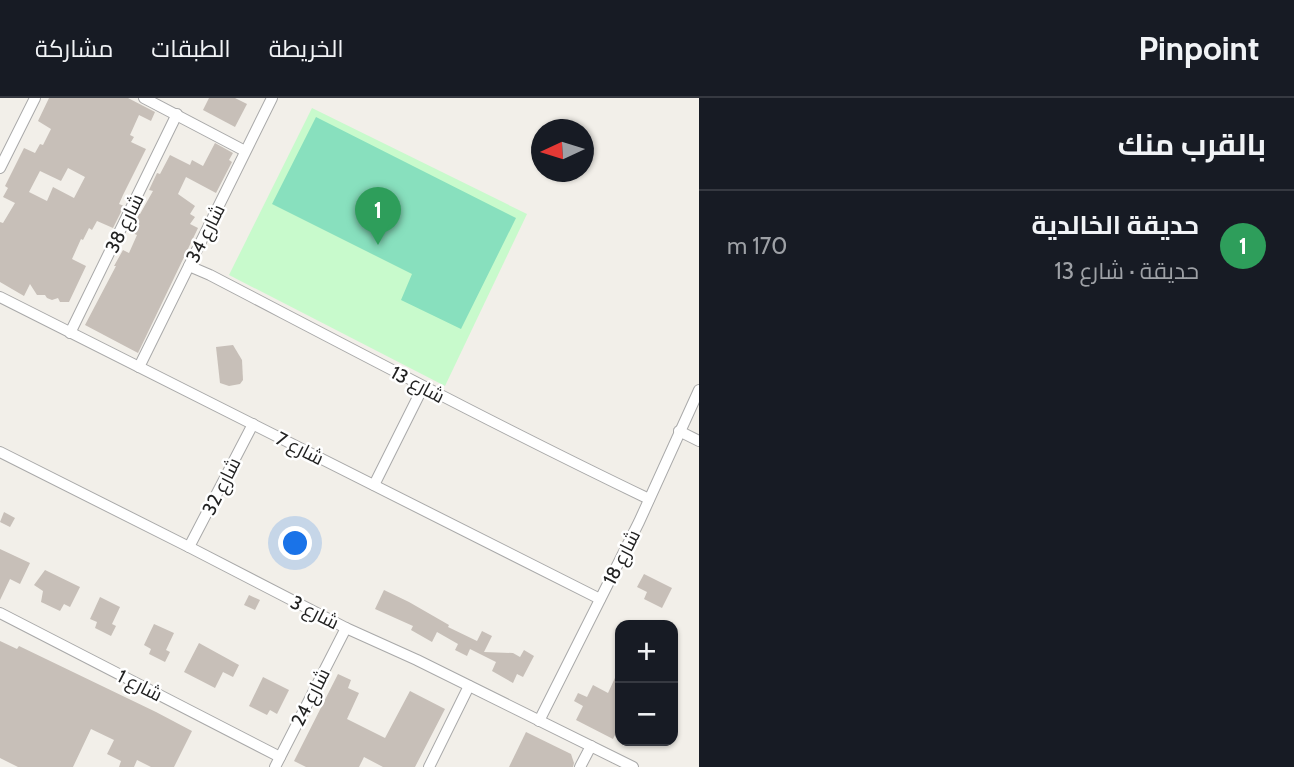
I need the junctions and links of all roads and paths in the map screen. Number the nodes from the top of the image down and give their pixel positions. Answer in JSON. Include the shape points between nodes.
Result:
{"nodes":[{"id":1,"x":35,"y":98,"type":"edge"},
{"id":2,"x":144,"y":98,"type":"edge"},
{"id":3,"x":272,"y":98,"type":"edge"},
{"id":4,"x":177,"y":114,"type":"junction"},
{"id":5,"x":245,"y":151,"type":"junction"},
{"id":6,"x":0,"y":168,"type":"edge"},
{"id":7,"x":188,"y":266,"type":"junction"},
{"id":8,"x":0,"y":297,"type":"edge"},
{"id":9,"x":70,"y":333,"type":"junction"},
{"id":10,"x":139,"y":368,"type":"junction"},
{"id":11,"x":423,"y":387,"type":"junction"},
{"id":12,"x":699,"y":390,"type":"edge"},
{"id":13,"x":253,"y":424,"type":"junction"},
{"id":14,"x":679,"y":431,"type":"junction"},
{"id":15,"x":699,"y":441,"type":"edge"},
{"id":16,"x":0,"y":452,"type":"edge"},
{"id":17,"x":374,"y":485,"type":"junction"},
{"id":18,"x":649,"y":499,"type":"junction"},
{"id":19,"x":189,"y":547,"type":"junction"},
{"id":20,"x":600,"y":599,"type":"junction"},
{"id":21,"x":0,"y":613,"type":"edge"},
{"id":22,"x":346,"y":628,"type":"junction"},
{"id":23,"x":469,"y":687,"type":"junction"},
{"id":24,"x":539,"y":721,"type":"junction"},
{"id":25,"x":591,"y":746,"type":"junction"},
{"id":26,"x":280,"y":757,"type":"junction"},
{"id":27,"x":275,"y":767,"type":"edge"},
{"id":28,"x":429,"y":767,"type":"edge"},
{"id":29,"x":580,"y":767,"type":"edge"},
{"id":30,"x":633,"y":767,"type":"edge"}],
"edges":[{"from":1,"to":6,"type":"street"},
{"from":2,"to":4,"type":"street"},
{"from":3,"to":5,"type":"street","name":"شارع 34"},
{"from":4,"to":5,"type":"street"},
{"from":4,"to":9,"type":"street","name":"شارع 38"},
{"from":5,"to":7,"type":"street","name":"شارع 34"},
{"from":7,"to":10,"type":"street","name":"شارع 34"},
{"from":7,"to":11,"type":"street","name":"شارع 13"},
{"from":8,"to":9,"type":"street","name":"شارع 7"},
{"from":9,"to":10,"type":"street","name":"شارع 7"},
{"from":10,"to":13,"type":"street","name":"شارع 7"},
{"from":11,"to":17,"type":"street"},
{"from":11,"to":18,"type":"street","name":"شارع 13"},
{"from":12,"to":14,"type":"street","name":"شارع 18"},
{"from":13,"to":17,"type":"street","name":"شارع 7"},
{"from":13,"to":19,"type":"street","name":"شارع 32"},
{"from":14,"to":15,"type":"street"},
{"from":14,"to":18,"type":"street","name":"شارع 18"},
{"from":16,"to":19,"type":"street","name":"شارع 3"},
{"from":17,"to":20,"type":"street","name":"شارع 7"},
{"from":18,"to":20,"type":"street","name":"شارع 18"},
{"from":19,"to":22,"type":"street","name":"شارع 3"},
{"from":20,"to":24,"type":"street","name":"شارع 18"},
{"from":21,"to":26,"type":"street","name":"شارع 1"},
{"from":22,"to":23,"type":"street","name":"شارع 3"},
{"from":22,"to":26,"type":"street","name":"شارع 24"},
{"from":23,"to":24,"type":"street","name":"شارع 3"},
{"from":23,"to":28,"type":"street"},
{"from":24,"to":25,"type":"street","name":"شارع 3"},
{"from":25,"to":29,"type":"street"},
{"from":25,"to":30,"type":"street","name":"شارع 3"},
{"from":26,"to":27,"type":"street","name":"شارع 24"}]}
